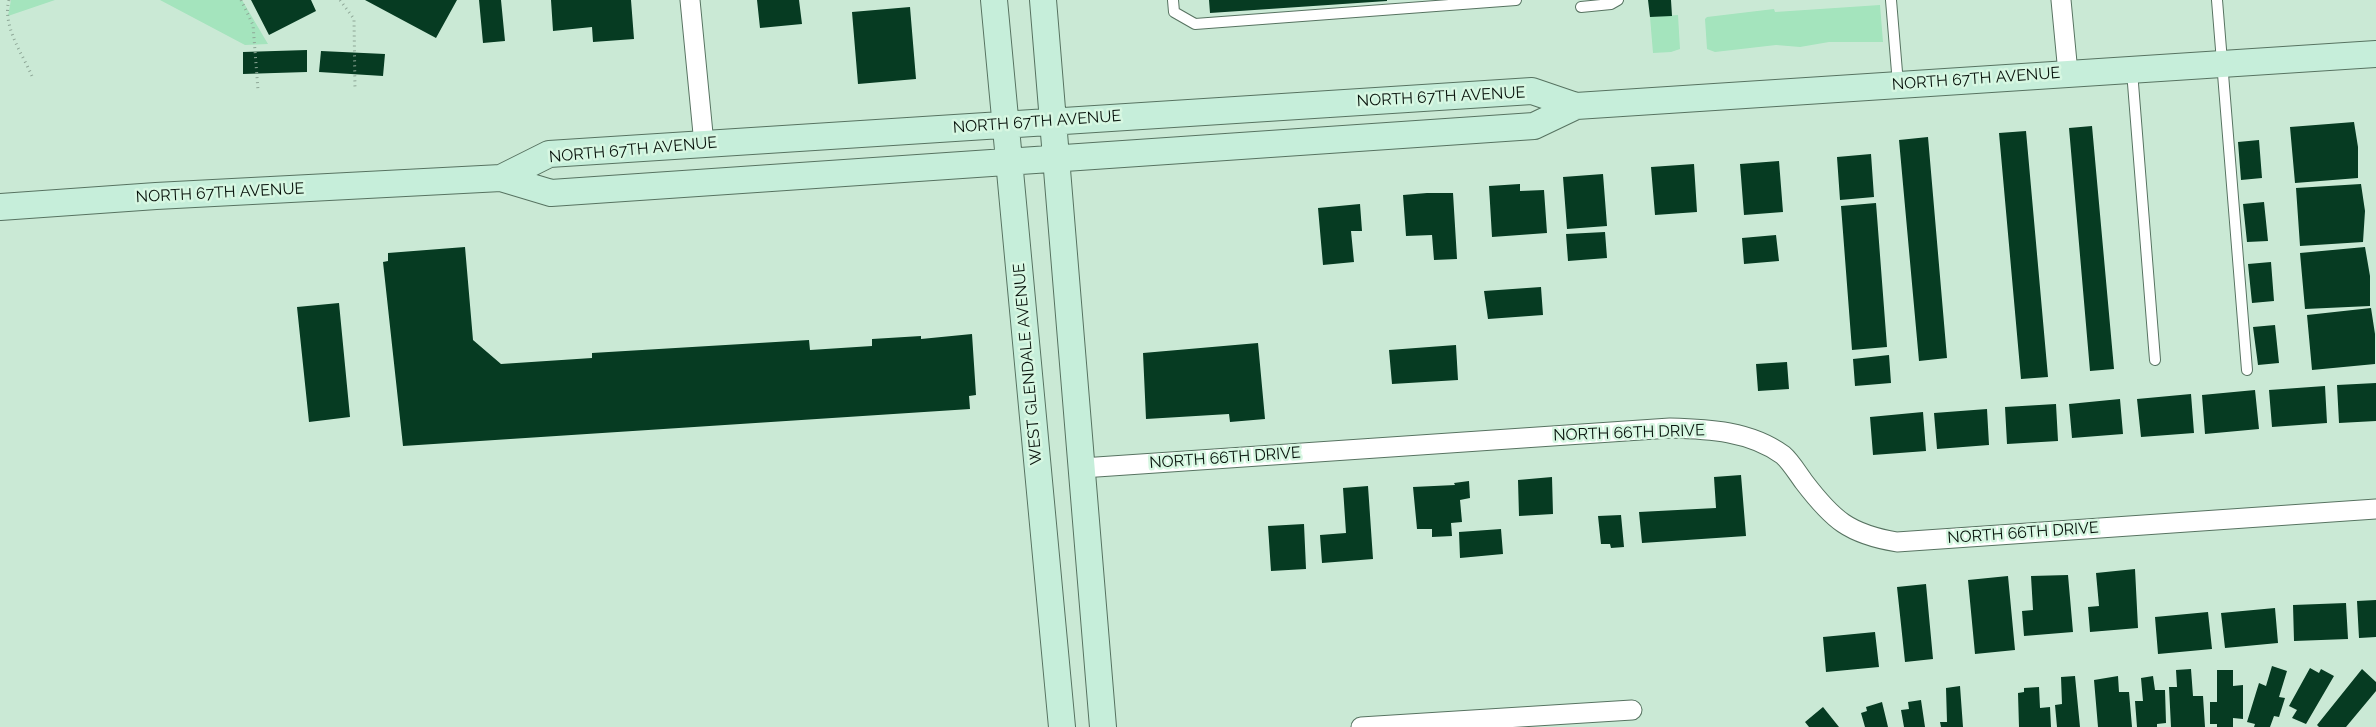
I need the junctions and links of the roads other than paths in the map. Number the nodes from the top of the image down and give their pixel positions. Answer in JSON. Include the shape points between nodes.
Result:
{"nodes":[{"id":1,"x":690,"y":0,"type":"edge"},
{"id":2,"x":994,"y":0,"type":"edge"},
{"id":3,"x":1043,"y":0,"type":"edge"},
{"id":4,"x":1173,"y":0,"type":"edge"},
{"id":5,"x":1516,"y":0,"type":"edge"},
{"id":6,"x":1618,"y":0,"type":"edge"},
{"id":7,"x":1891,"y":0,"type":"edge"},
{"id":8,"x":2061,"y":0,"type":"edge"},
{"id":9,"x":2217,"y":0,"type":"edge"},
{"id":10,"x":1581,"y":7,"type":"dead end"},
{"id":11,"x":2376,"y":54,"type":"edge"},
{"id":12,"x":2222,"y":64,"type":"junction"},
{"id":13,"x":2132,"y":70,"type":"junction"},
{"id":14,"x":2068,"y":73,"type":"junction"},
{"id":15,"x":1899,"y":85,"type":"junction"},
{"id":16,"x":1576,"y":106,"type":"junction"},
{"id":17,"x":1053,"y":120,"type":"junction"},
{"id":18,"x":1006,"y":123,"type":"junction"},
{"id":19,"x":704,"y":144,"type":"junction"},
{"id":20,"x":1056,"y":158,"type":"junction"},
{"id":21,"x":1009,"y":162,"type":"junction"},
{"id":22,"x":501,"y":178,"type":"junction"},
{"id":23,"x":0,"y":207,"type":"edge"},
{"id":24,"x":2155,"y":360,"type":"dead end"},
{"id":25,"x":2247,"y":370,"type":"dead end"},
{"id":26,"x":1082,"y":468,"type":"junction"},
{"id":27,"x":2376,"y":509,"type":"edge"},
{"id":28,"x":1632,"y":710,"type":"dead end"},
{"id":29,"x":1062,"y":727,"type":"edge"},
{"id":30,"x":1103,"y":727,"type":"edge"},
{"id":31,"x":1362,"y":727,"type":"edge"}],
"edges":[{"from":1,"to":19,"type":"street"},
{"from":2,"to":18,"type":"main road","name":"WEST GLENDALE AVENUE"},
{"from":3,"to":17,"type":"main road"},
{"from":4,"to":5,"type":"lane","via":[[1174,12],[1195,24]]},
{"from":6,"to":10,"type":"lane","via":[[1611,4]]},
{"from":7,"to":15,"type":"lane"},
{"from":8,"to":14,"type":"street"},
{"from":9,"to":12,"type":"lane"},
{"from":11,"to":12,"type":"main road","name":"NORTH 67TH AVENUE"},
{"from":12,"to":13,"type":"main road","name":"NORTH 67TH AVENUE"},
{"from":12,"to":25,"type":"lane"},
{"from":13,"to":14,"type":"main road","name":"NORTH 67TH AVENUE"},
{"from":13,"to":24,"type":"lane"},
{"from":14,"to":15,"type":"main road","name":"NORTH 67TH AVENUE"},
{"from":15,"to":16,"type":"main road","name":"NORTH 67TH AVENUE"},
{"from":16,"to":17,"type":"main road","name":"NORTH 67TH AVENUE","via":[[1532,91]]},
{"from":16,"to":20,"type":"main road","name":"NORTH 67TH AVENUE","via":[[1534,126]]},
{"from":17,"to":18,"type":"main road","name":"NORTH 67TH AVENUE"},
{"from":17,"to":20,"type":"main road"},
{"from":18,"to":19,"type":"main road","name":"NORTH 67TH AVENUE"},
{"from":18,"to":21,"type":"main road","name":"WEST GLENDALE AVENUE"},
{"from":19,"to":22,"type":"main road","name":"NORTH 67TH AVENUE","via":[[549,154]]},
{"from":20,"to":21,"type":"main road","name":"NORTH 67TH AVENUE"},
{"from":20,"to":26,"type":"main road"},
{"from":21,"to":22,"type":"main road","name":"NORTH 67TH AVENUE","via":[[551,193]]},
{"from":21,"to":29,"type":"main road","name":"WEST GLENDALE AVENUE"},
{"from":22,"to":23,"type":"main road","name":"NORTH 67TH AVENUE"},
{"from":26,"to":27,"type":"street","name":"NORTH 66TH DRIVE","via":[[1679,428],[1715,429],[1754,440],[1785,456],[1824,508],[1840,521],[1859,534],[1897,542]]},
{"from":26,"to":30,"type":"main road"},
{"from":28,"to":31,"type":"street"}]}
